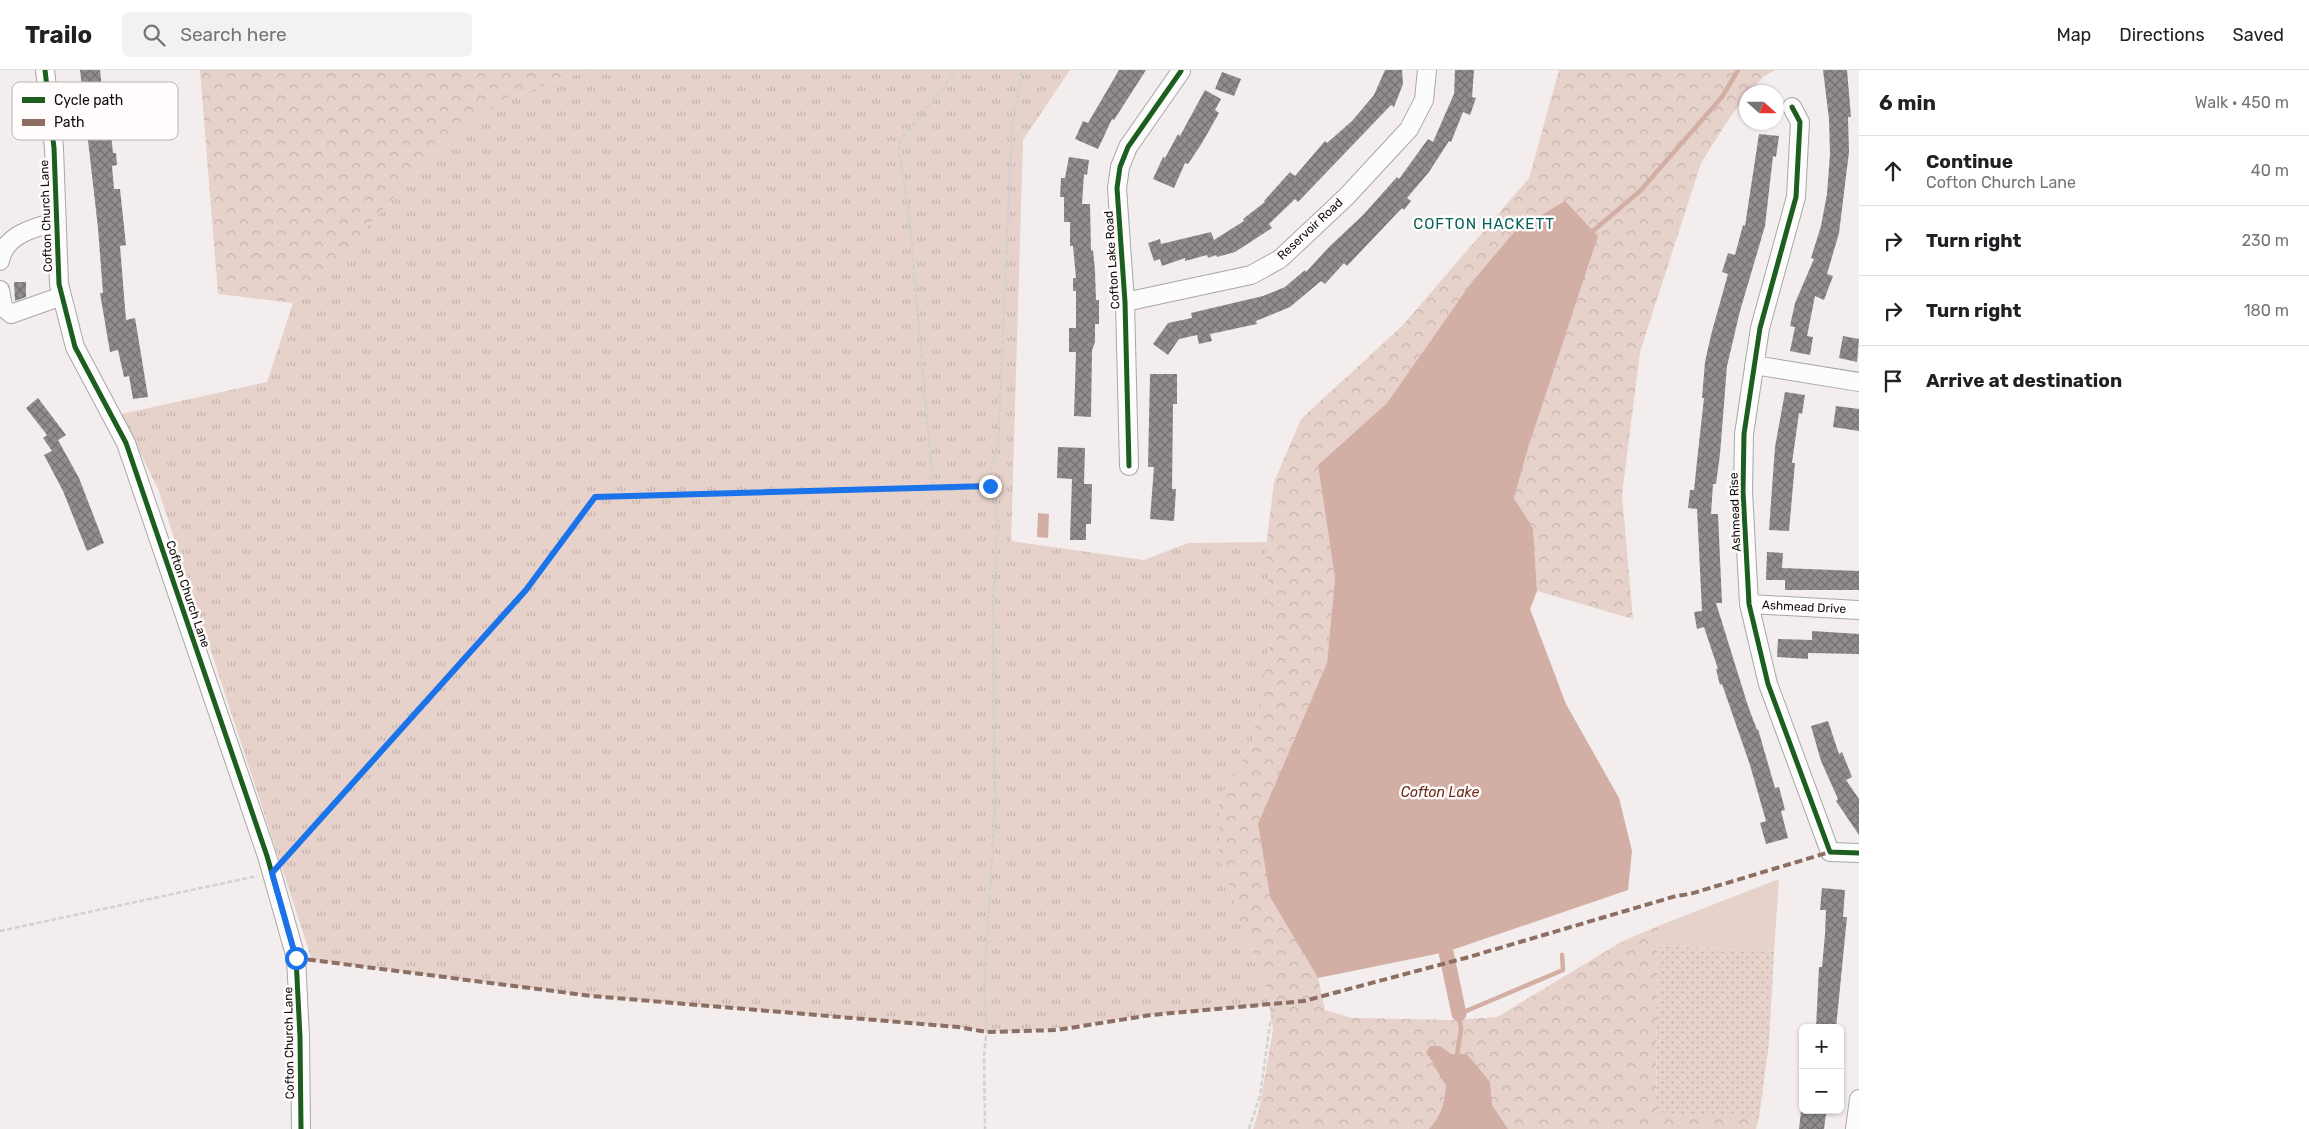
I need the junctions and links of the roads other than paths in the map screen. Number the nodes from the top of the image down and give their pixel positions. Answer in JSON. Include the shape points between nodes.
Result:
{"nodes":[{"id":1,"x":1181,"y":70,"type":"edge"},
{"id":2,"x":1427,"y":70,"type":"edge"},
{"id":3,"x":1792,"y":107,"type":"dead end"},
{"id":4,"x":53,"y":140,"type":"edge"},
{"id":5,"x":56,"y":222,"type":"junction"},
{"id":6,"x":0,"y":261,"type":"edge"},
{"id":7,"x":0,"y":290,"type":"edge"},
{"id":8,"x":62,"y":296,"type":"junction"},
{"id":9,"x":1125,"y":302,"type":"junction"},
{"id":10,"x":1754,"y":365,"type":"junction"},
{"id":11,"x":1859,"y":382,"type":"edge"},
{"id":12,"x":1129,"y":466,"type":"dead end"},
{"id":13,"x":1749,"y":604,"type":"junction"},
{"id":14,"x":1859,"y":610,"type":"edge"},
{"id":15,"x":1859,"y":853,"type":"edge"},
{"id":16,"x":1859,"y":1099,"type":"edge"},
{"id":17,"x":301,"y":1129,"type":"edge"},
{"id":18,"x":1855,"y":1129,"type":"edge"}],
"edges":[{"from":1,"to":9,"type":"street","name":"Cofton Lake Road","via":[[1128,148],[1120,167],[1117,188]]},
{"from":2,"to":9,"type":"street","name":"Reservoir Road","via":[[1424,100],[1409,129],[1347,196],[1280,259],[1252,275]]},
{"from":3,"to":10,"type":"street","name":"Ashmead Rise","via":[[1800,122],[1796,196],[1760,328]]},
{"from":4,"to":5,"type":"street","name":"Cofton Church Lane"},
{"from":5,"to":6,"type":"street","via":[[31,228],[15,239],[3,250]]},
{"from":5,"to":8,"type":"street","name":"Cofton Church Lane","via":[[58,284]]},
{"from":7,"to":8,"type":"street","via":[[3,307],[11,314]]},
{"from":8,"to":17,"type":"street","name":"Cofton Church Lane","via":[[75,347],[126,443],[272,873],[296,958]]},
{"from":9,"to":12,"type":"street","name":"Cofton Lake Road"},
{"from":10,"to":11,"type":"street"},
{"from":10,"to":13,"type":"street","name":"Ashmead Rise","via":[[1744,434],[1742,491]]},
{"from":13,"to":14,"type":"street","name":"Ashmead Drive"},
{"from":13,"to":15,"type":"street","name":"Ashmead Rise","via":[[1768,684],[1830,852]]},
{"from":16,"to":18,"type":"street"}]}
